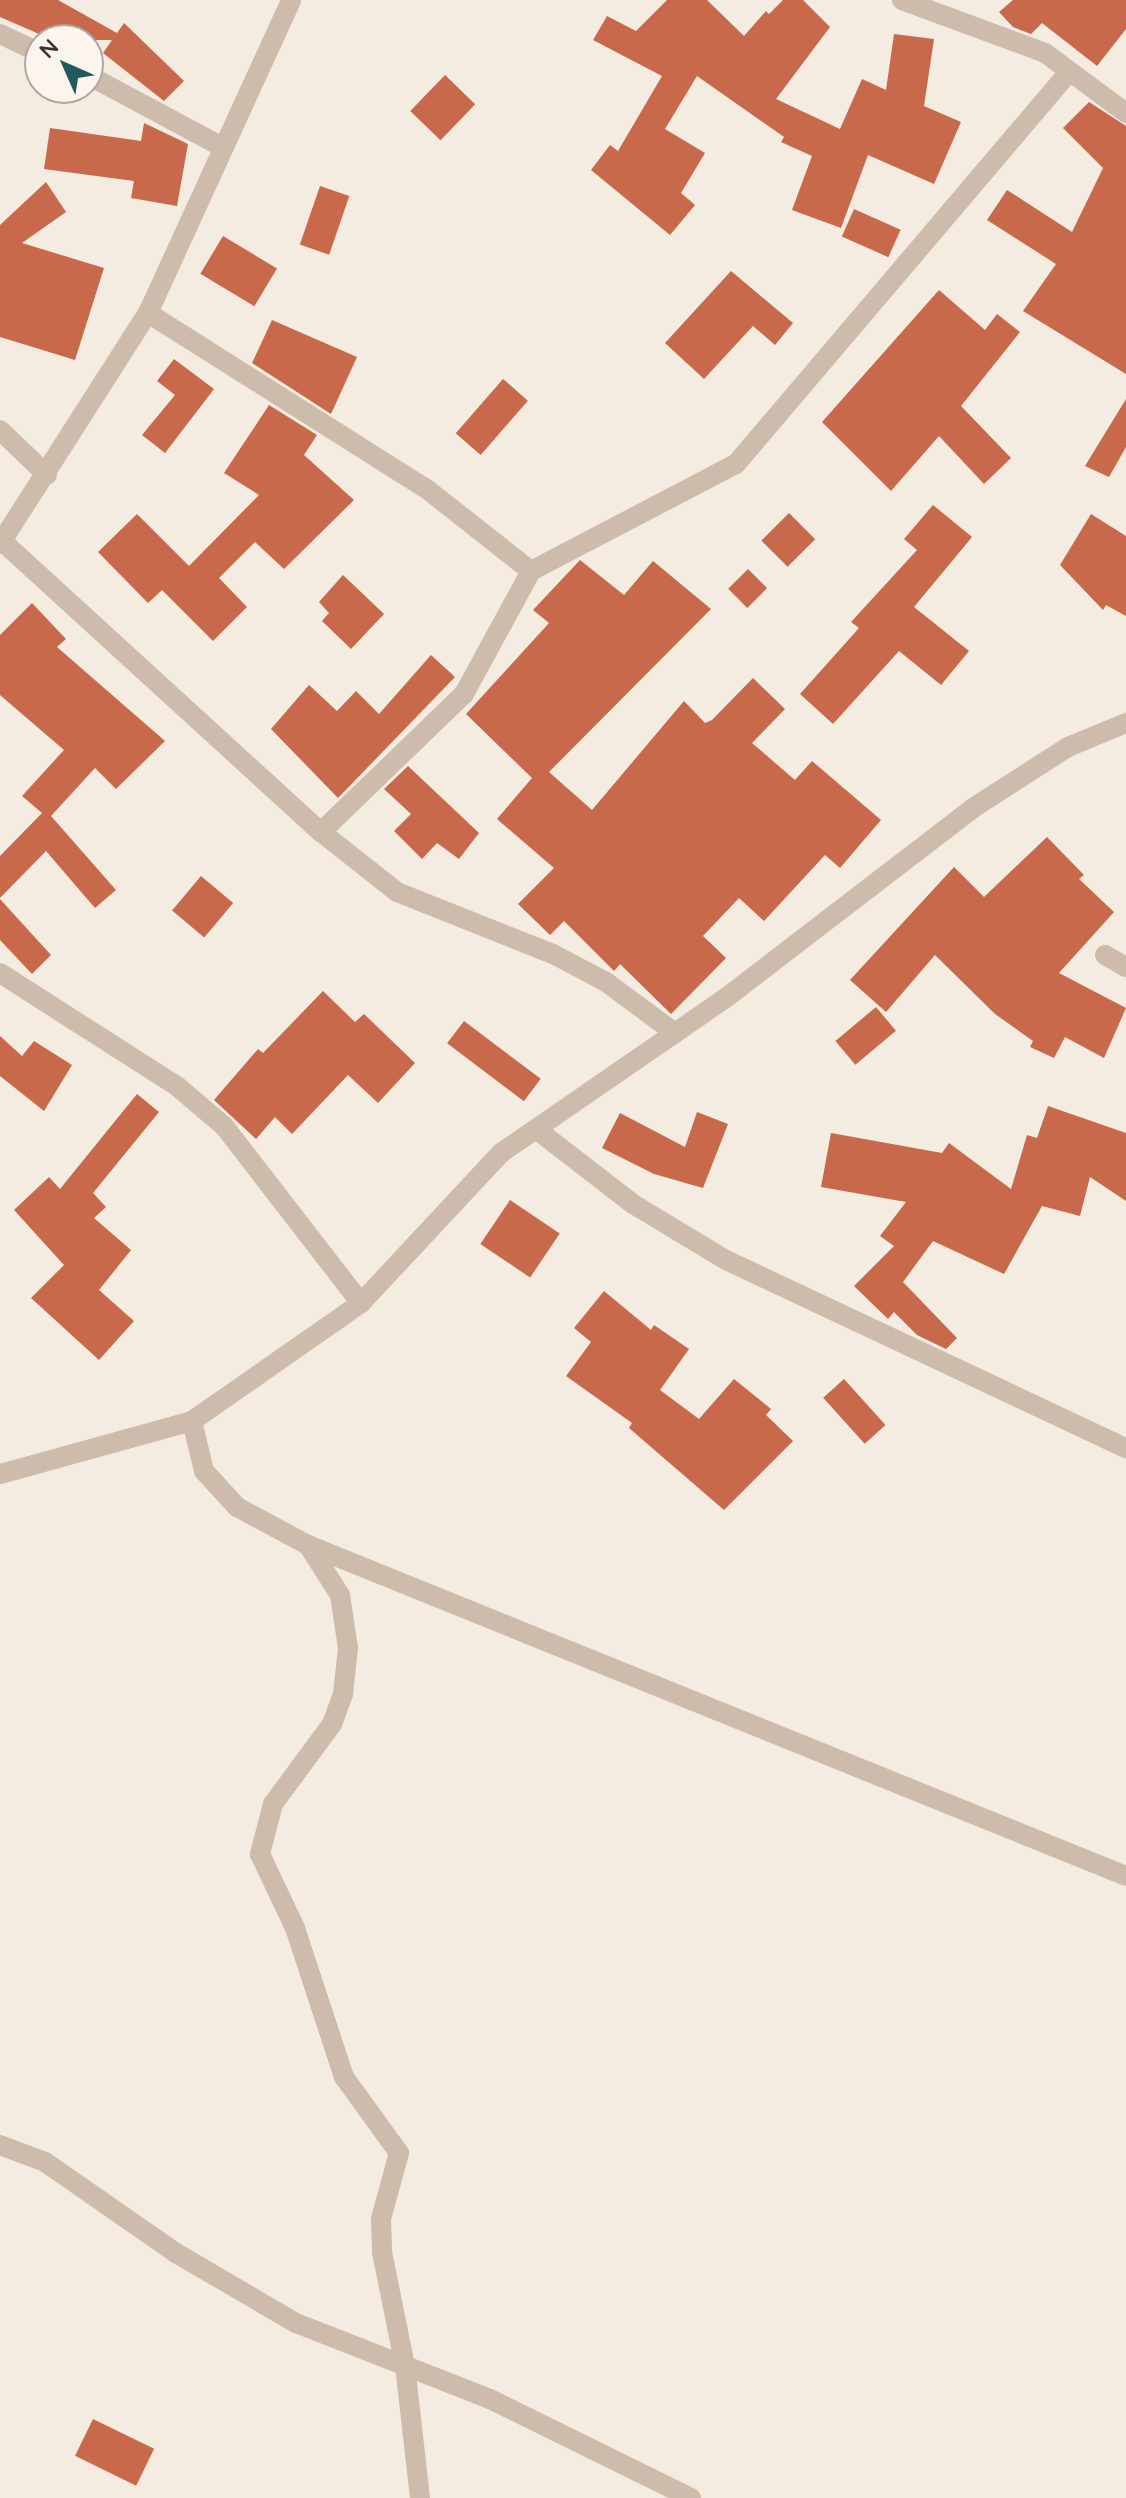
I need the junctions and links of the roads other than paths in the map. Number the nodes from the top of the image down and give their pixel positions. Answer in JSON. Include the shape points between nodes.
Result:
{"nodes":[{"id":1,"x":291,"y":0,"type":"edge"},
{"id":2,"x":902,"y":0,"type":"edge"},
{"id":3,"x":0,"y":34,"type":"edge"},
{"id":4,"x":24,"y":45,"type":"edge"},
{"id":5,"x":1069,"y":72,"type":"junction"},
{"id":6,"x":104,"y":84,"type":"edge"},
{"id":7,"x":1126,"y":113,"type":"edge"},
{"id":8,"x":222,"y":147,"type":"junction"},
{"id":9,"x":148,"y":313,"type":"junction"},
{"id":10,"x":0,"y":430,"type":"edge"},
{"id":11,"x":47,"y":475,"type":"junction"},
{"id":12,"x":1,"y":542,"type":"edge"},
{"id":13,"x":531,"y":571,"type":"junction"},
{"id":14,"x":1126,"y":723,"type":"edge"},
{"id":15,"x":321,"y":832,"type":"junction"},
{"id":16,"x":1105,"y":955,"type":"dead end"},
{"id":17,"x":1126,"y":967,"type":"edge"},
{"id":18,"x":0,"y":973,"type":"edge"},
{"id":19,"x":675,"y":1033,"type":"junction"},
{"id":20,"x":536,"y":1129,"type":"junction"},
{"id":21,"x":361,"y":1303,"type":"junction"},
{"id":22,"x":192,"y":1421,"type":"junction"},
{"id":23,"x":1126,"y":1448,"type":"edge"},
{"id":24,"x":0,"y":1474,"type":"edge"},
{"id":25,"x":308,"y":1545,"type":"junction"},
{"id":26,"x":1126,"y":1876,"type":"edge"},
{"id":27,"x":0,"y":2145,"type":"edge"},
{"id":28,"x":405,"y":2366,"type":"junction"},
{"id":29,"x":420,"y":2498,"type":"edge"},
{"id":30,"x":691,"y":2498,"type":"edge"}],
"edges":[{"from":1,"to":8,"type":"street"},
{"from":2,"to":5,"type":"street","via":[[1045,53]]},
{"from":3,"to":4,"type":"street"},
{"from":5,"to":7,"type":"street"},
{"from":5,"to":13,"type":"street","via":[[736,464]]},
{"from":6,"to":8,"type":"street"},
{"from":8,"to":9,"type":"street"},
{"from":9,"to":11,"type":"street"},
{"from":9,"to":13,"type":"street","via":[[428,490]]},
{"from":10,"to":11,"type":"street"},
{"from":11,"to":12,"type":"street"},
{"from":12,"to":15,"type":"street"},
{"from":13,"to":15,"type":"street","via":[[464,694]]},
{"from":14,"to":19,"type":"street","via":[[1068,747],[973,808]]},
{"from":15,"to":19,"type":"street","via":[[397,892],[553,954],[606,982]]},
{"from":16,"to":17,"type":"street"},
{"from":18,"to":21,"type":"street","via":[[178,1087],[224,1126]]},
{"from":19,"to":20,"type":"street"},
{"from":20,"to":21,"type":"street","via":[[501,1153]]},
{"from":20,"to":23,"type":"street","via":[[633,1204],[726,1260]]},
{"from":21,"to":22,"type":"street"},
{"from":22,"to":24,"type":"street"},
{"from":22,"to":25,"type":"street","via":[[204,1471],[237,1507]]},
{"from":25,"to":26,"type":"street"},
{"from":25,"to":28,"type":"street","via":[[340,1595],[348,1648],[343,1694],[332,1724],[273,1804],[260,1854],[295,1928],[344,2077],[399,2153],[381,2219]]},
{"from":27,"to":28,"type":"street","via":[[45,2162],[176,2253],[296,2323]]},
{"from":28,"to":29,"type":"street"},
{"from":28,"to":30,"type":"street","via":[[490,2399]]}]}
